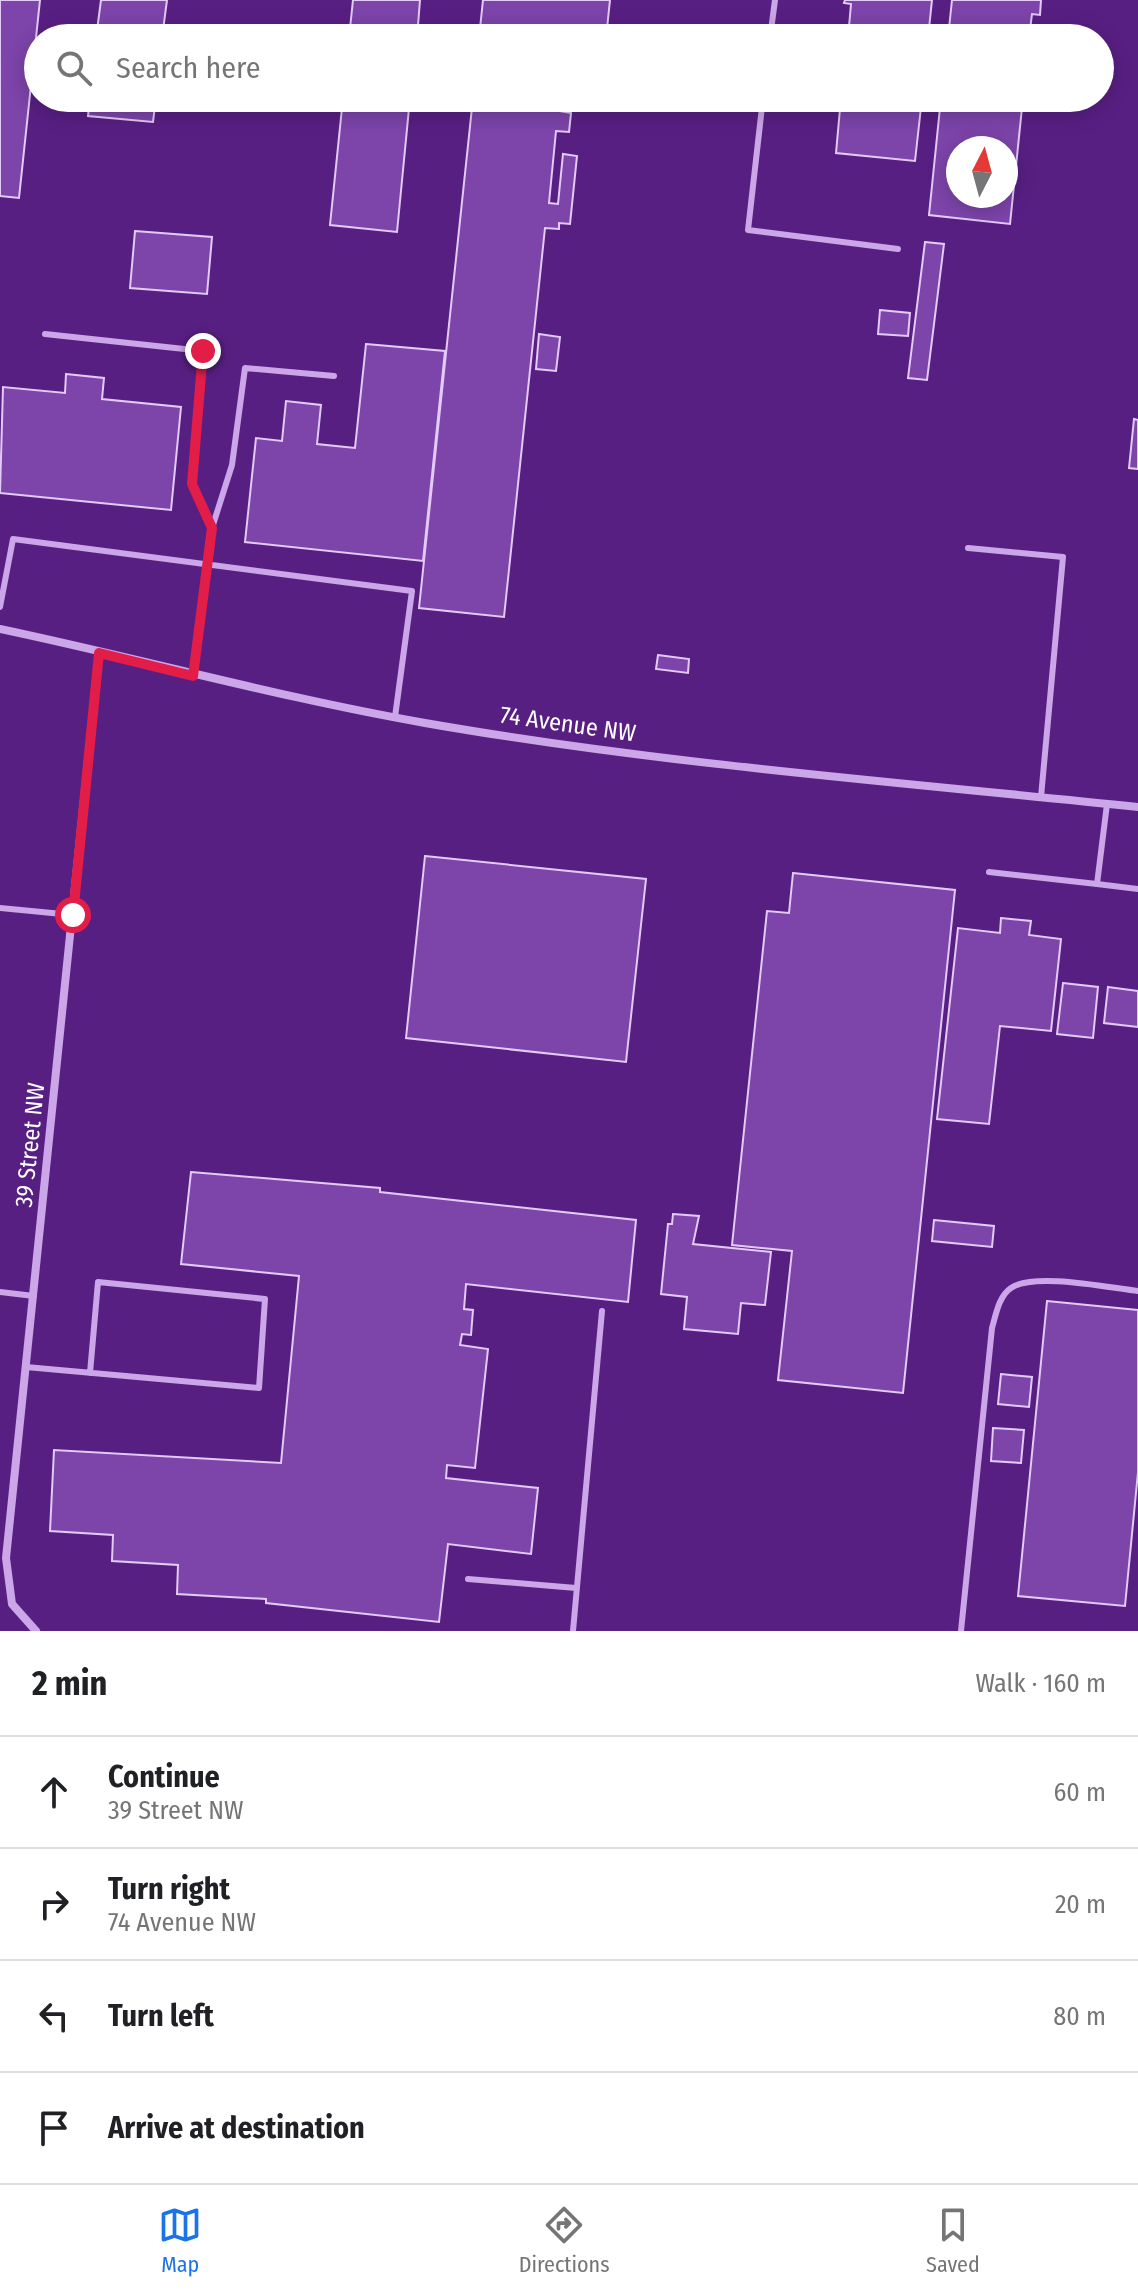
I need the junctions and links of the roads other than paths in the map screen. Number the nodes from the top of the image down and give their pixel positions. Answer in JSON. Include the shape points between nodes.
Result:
{"nodes":[{"id":1,"x":775,"y":0,"type":"edge"},
{"id":2,"x":772,"y":24,"type":"edge"},
{"id":3,"x":761,"y":112,"type":"edge"},
{"id":4,"x":898,"y":249,"type":"dead end"},
{"id":5,"x":45,"y":334,"type":"dead end"},
{"id":6,"x":334,"y":376,"type":"dead end"},
{"id":7,"x":212,"y":528,"type":"junction"},
{"id":8,"x":968,"y":548,"type":"dead end"},
{"id":9,"x":208,"y":564,"type":"junction"},
{"id":10,"x":0,"y":607,"type":"edge"},
{"id":11,"x":0,"y":629,"type":"edge"},
{"id":12,"x":99,"y":653,"type":"junction"},
{"id":13,"x":193,"y":676,"type":"junction"},
{"id":14,"x":395,"y":717,"type":"junction"},
{"id":15,"x":1041,"y":797,"type":"junction"},
{"id":16,"x":1107,"y":804,"type":"junction"},
{"id":17,"x":1138,"y":807,"type":"edge"},
{"id":18,"x":989,"y":872,"type":"dead end"},
{"id":19,"x":1097,"y":884,"type":"junction"},
{"id":20,"x":1138,"y":889,"type":"edge"},
{"id":21,"x":0,"y":908,"type":"edge"},
{"id":22,"x":73,"y":915,"type":"junction"},
{"id":23,"x":1138,"y":1291,"type":"edge"},
{"id":24,"x":0,"y":1292,"type":"edge"},
{"id":25,"x":34,"y":1296,"type":"junction"},
{"id":26,"x":602,"y":1311,"type":"dead end"},
{"id":27,"x":26,"y":1367,"type":"junction"},
{"id":28,"x":90,"y":1373,"type":"junction"},
{"id":29,"x":468,"y":1579,"type":"dead end"},
{"id":30,"x":576,"y":1588,"type":"junction"},
{"id":31,"x":36,"y":1631,"type":"edge"},
{"id":32,"x":573,"y":1631,"type":"edge"},
{"id":33,"x":961,"y":1631,"type":"edge"}],
"edges":[{"from":1,"to":2,"type":"lane"},
{"from":3,"to":4,"type":"lane","via":[[748,230]]},
{"from":5,"to":7,"type":"lane","via":[[203,351],[192,484]]},
{"from":6,"to":7,"type":"lane","via":[[245,368],[232,465]]},
{"from":7,"to":9,"type":"lane"},
{"from":8,"to":15,"type":"lane","via":[[1063,557]]},
{"from":9,"to":10,"type":"lane","via":[[13,539]]},
{"from":9,"to":13,"type":"lane"},
{"from":9,"to":14,"type":"lane","via":[[412,591]]},
{"from":11,"to":12,"type":"street","name":"74 Avenue NW"},
{"from":12,"to":13,"type":"street","name":"74 Avenue NW"},
{"from":12,"to":22,"type":"street","name":"39 Street NW"},
{"from":13,"to":14,"type":"street","name":"74 Avenue NW"},
{"from":14,"to":15,"type":"street","name":"74 Avenue NW","via":[[587,749]]},
{"from":15,"to":16,"type":"street","name":"74 Avenue NW"},
{"from":16,"to":17,"type":"street","name":"74 Avenue NW"},
{"from":16,"to":19,"type":"lane"},
{"from":18,"to":19,"type":"lane"},
{"from":19,"to":20,"type":"lane"},
{"from":21,"to":22,"type":"lane"},
{"from":22,"to":25,"type":"street","name":"39 Street NW"},
{"from":23,"to":33,"type":"lane","via":[[1036,1280],[1012,1287],[1001,1301],[992,1328]]},
{"from":24,"to":25,"type":"lane"},
{"from":25,"to":27,"type":"street","name":"39 Street NW"},
{"from":26,"to":30,"type":"lane"},
{"from":27,"to":28,"type":"lane"},
{"from":27,"to":31,"type":"street","name":"39 Street NW","via":[[6,1558],[12,1604]]},
{"from":28,"to":28,"type":"lane","via":[[259,1388],[265,1299],[98,1282]]},
{"from":29,"to":30,"type":"lane"},
{"from":30,"to":32,"type":"lane"}]}
